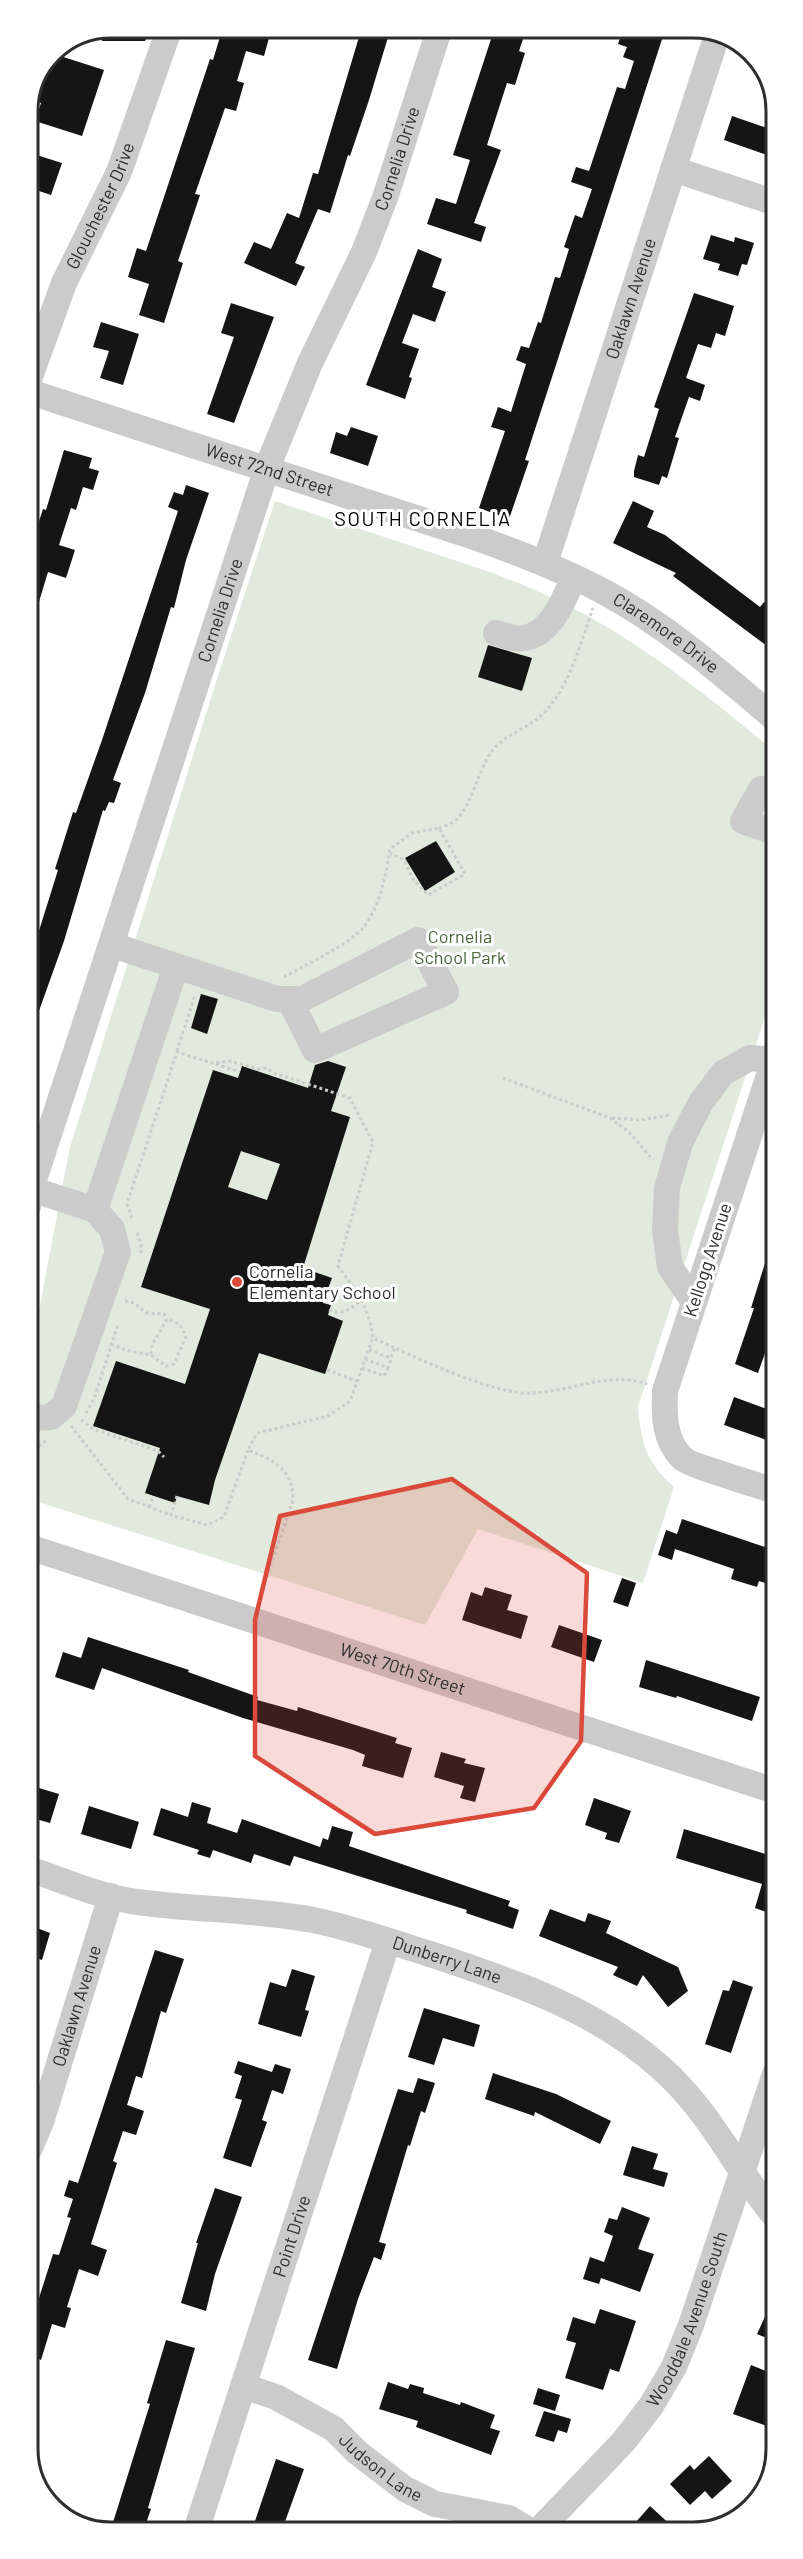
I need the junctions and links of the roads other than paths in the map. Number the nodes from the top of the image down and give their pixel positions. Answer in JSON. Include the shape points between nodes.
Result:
{"nodes":[{"id":1,"x":166,"y":37,"type":"edge"},
{"id":2,"x":436,"y":38,"type":"edge"},
{"id":3,"x":715,"y":41,"type":"edge"},
{"id":4,"x":673,"y":169,"type":"junction"},
{"id":5,"x":766,"y":200,"type":"edge"},
{"id":6,"x":37,"y":357,"type":"edge"},
{"id":7,"x":37,"y":394,"type":"edge"},
{"id":8,"x":267,"y":468,"type":"junction"},
{"id":9,"x":545,"y":563,"type":"junction"},
{"id":10,"x":574,"y":577,"type":"junction"},
{"id":11,"x":496,"y":633,"type":"dead end"},
{"id":12,"x":766,"y":711,"type":"edge"},
{"id":13,"x":766,"y":791,"type":"edge"},
{"id":14,"x":766,"y":829,"type":"edge"},
{"id":15,"x":112,"y":945,"type":"junction"},
{"id":16,"x":176,"y":966,"type":"junction"},
{"id":17,"x":283,"y":992,"type":"junction"},
{"id":18,"x":766,"y":1059,"type":"edge"},
{"id":19,"x":766,"y":1084,"type":"edge"},
{"id":20,"x":37,"y":1171,"type":"edge"},
{"id":21,"x":37,"y":1197,"type":"edge"},
{"id":22,"x":95,"y":1210,"type":"junction"},
{"id":23,"x":694,"y":1302,"type":"junction"},
{"id":24,"x":37,"y":1418,"type":"edge"},
{"id":25,"x":766,"y":1488,"type":"edge"},
{"id":26,"x":37,"y":1550,"type":"edge"},
{"id":27,"x":766,"y":1788,"type":"edge"},
{"id":28,"x":37,"y":1872,"type":"edge"},
{"id":29,"x":111,"y":1896,"type":"junction"},
{"id":30,"x":388,"y":1941,"type":"junction"},
{"id":31,"x":766,"y":2101,"type":"edge"},
{"id":32,"x":37,"y":2131,"type":"edge"},
{"id":33,"x":743,"y":2170,"type":"junction"},
{"id":34,"x":766,"y":2203,"type":"edge"},
{"id":35,"x":243,"y":2386,"type":"junction"},
{"id":36,"x":199,"y":2521,"type":"edge"},
{"id":37,"x":515,"y":2522,"type":"edge"},
{"id":38,"x":547,"y":2522,"type":"edge"}],
"edges":[{"from":1,"to":6,"type":"street","name":"Glouchester Drive","via":[[119,172],[64,282]]},
{"from":2,"to":8,"type":"street","name":"Cornelia Drive","via":[[364,252],[310,363]]},
{"from":3,"to":4,"type":"street","name":"Oaklawn Avenue"},
{"from":4,"to":5,"type":"street"},
{"from":4,"to":9,"type":"street","name":"Oaklawn Avenue"},
{"from":7,"to":8,"type":"street","name":"West 72nd Street"},
{"from":8,"to":9,"type":"street","name":"West 72nd Street"},
{"from":8,"to":15,"type":"street","name":"Cornelia Drive"},
{"from":9,"to":10,"type":"street","name":"Claremore Drive"},
{"from":10,"to":11,"type":"street","via":[[553,620],[532,636],[515,639]]},
{"from":10,"to":12,"type":"street","name":"Claremore Drive","via":[[670,633]]},
{"from":13,"to":14,"type":"street","via":[[761,789],[743,820]]},
{"from":15,"to":16,"type":"street"},
{"from":15,"to":20,"type":"street","name":"Cornelia Drive"},
{"from":16,"to":17,"type":"street","via":[[277,999]]},
{"from":16,"to":22,"type":"street"},
{"from":17,"to":17,"type":"street","via":[[302,999],[418,940],[446,992],[315,1050]]},
{"from":18,"to":23,"type":"street","via":[[750,1058],[723,1073],[696,1111],[680,1143],[670,1179],[665,1230],[670,1267]]},
{"from":19,"to":23,"type":"street","name":"Kellogg Avenue"},
{"from":21,"to":22,"type":"street"},
{"from":22,"to":24,"type":"street","via":[[112,1229],[118,1252],[64,1406],[51,1417]]},
{"from":23,"to":25,"type":"street","name":"Kellogg Avenue","via":[[665,1391],[664,1416],[669,1438],[682,1460]]},
{"from":26,"to":27,"type":"street","name":"West 70th Street"},
{"from":28,"to":29,"type":"street","name":"Dunberry Lane"},
{"from":29,"to":30,"type":"street","name":"Dunberry Lane","via":[[136,1902],[313,1920]]},
{"from":29,"to":32,"type":"street","name":"Oaklawn Avenue"},
{"from":30,"to":33,"type":"street","name":"Dunberry Lane","via":[[512,1981],[625,2038],[693,2100]]},
{"from":30,"to":35,"type":"street","name":"Point Drive"},
{"from":31,"to":33,"type":"street","name":"Wooddale Avenue South"},
{"from":33,"to":34,"type":"street","name":"Dunberry Lane"},
{"from":33,"to":38,"type":"street","name":"Wooddale Avenue South","via":[[674,2367],[624,2441]]},
{"from":35,"to":36,"type":"street","name":"Point Drive"},
{"from":35,"to":37,"type":"street","name":"Judson Lane","via":[[276,2397],[334,2430],[405,2489],[435,2504]]}]}
